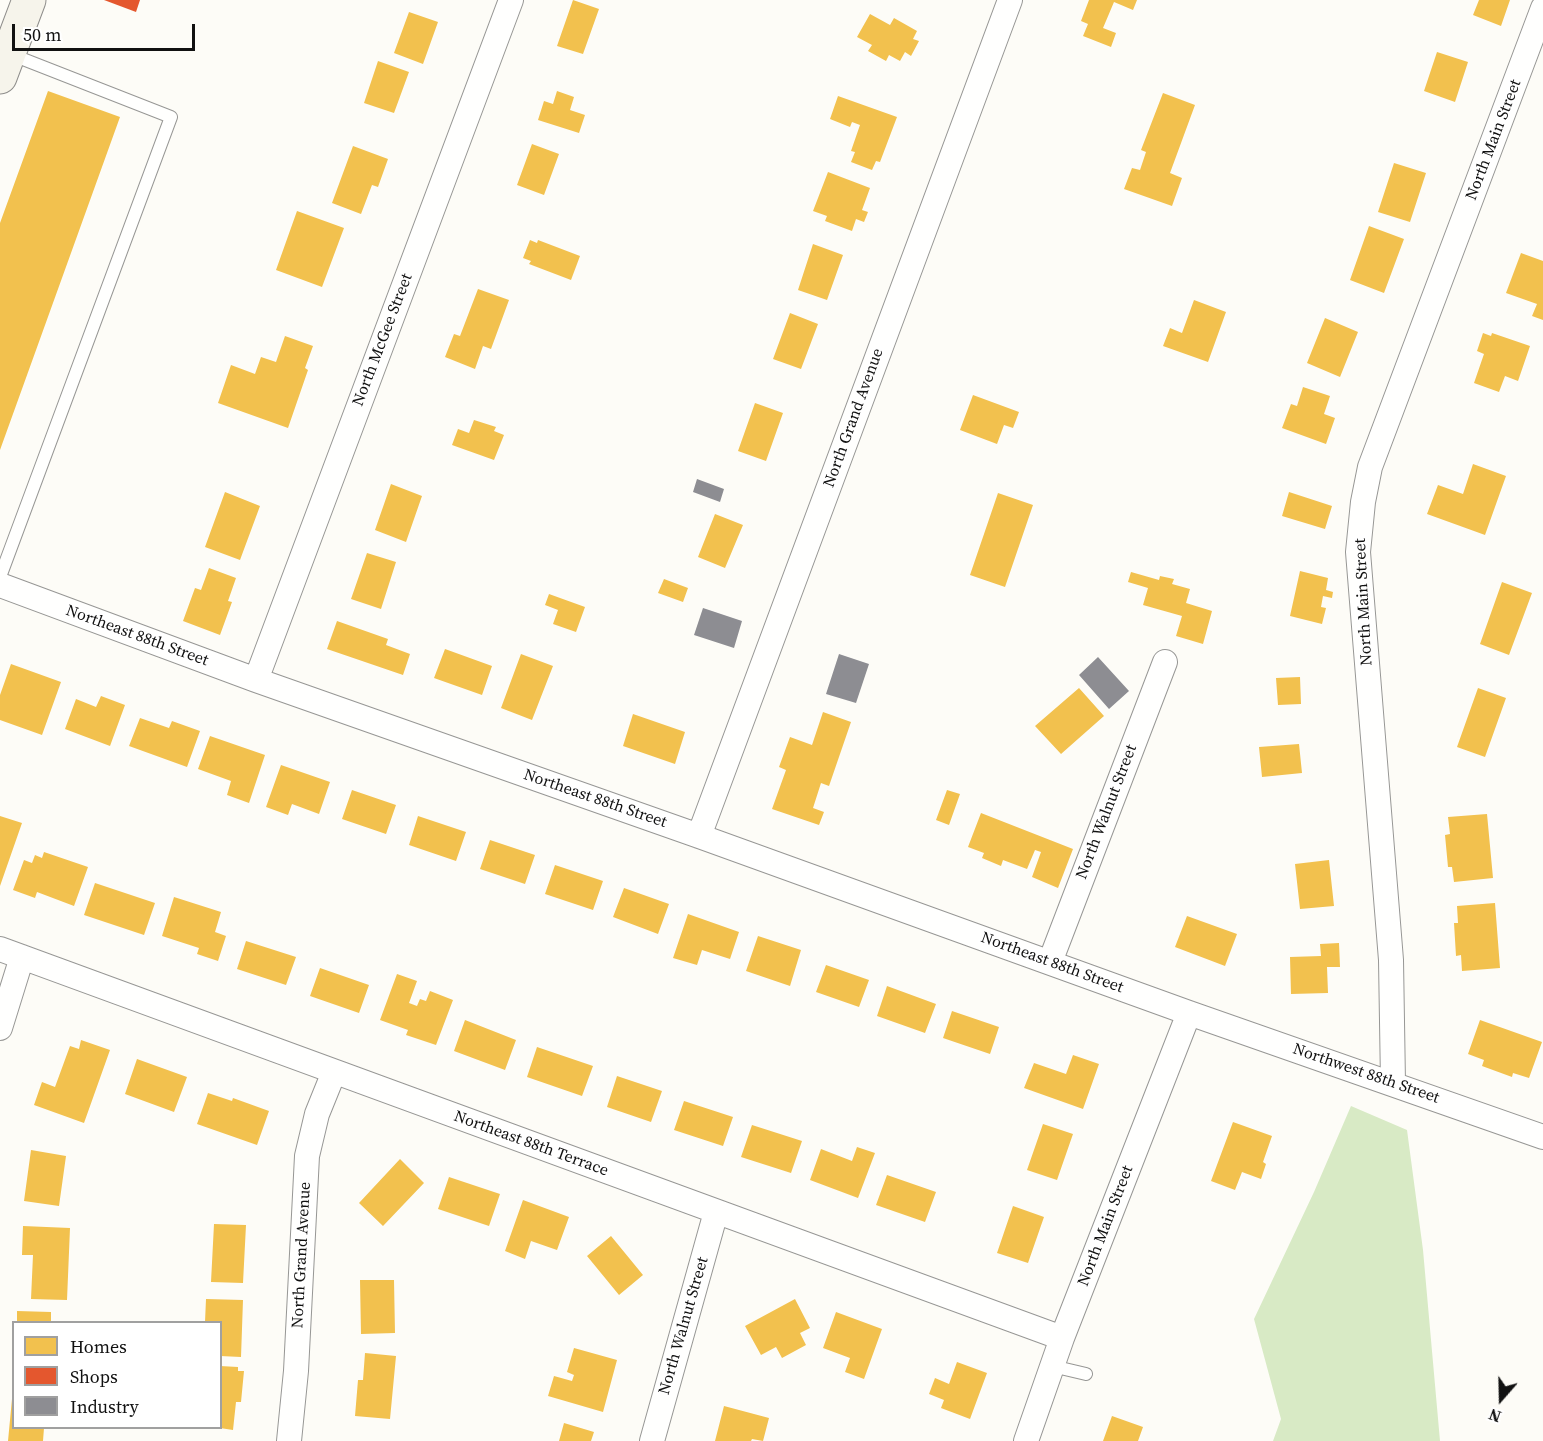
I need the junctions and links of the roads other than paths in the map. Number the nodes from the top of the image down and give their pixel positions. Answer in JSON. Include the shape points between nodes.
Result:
{"nodes":[{"id":1,"x":29,"y":0,"type":"edge"},
{"id":2,"x":511,"y":0,"type":"edge"},
{"id":3,"x":1010,"y":0,"type":"edge"},
{"id":4,"x":1543,"y":8,"type":"edge"},
{"id":5,"x":4,"y":65,"type":"edge"},
{"id":6,"x":0,"y":577,"type":"edge"},
{"id":7,"x":0,"y":585,"type":"edge"},
{"id":8,"x":1165,"y":662,"type":"dead end"},
{"id":9,"x":256,"y":680,"type":"junction"},
{"id":10,"x":699,"y":836,"type":"junction"},
{"id":11,"x":11,"y":953,"type":"edge"},
{"id":12,"x":1050,"y":962,"type":"junction"},
{"id":13,"x":1189,"y":1013,"type":"junction"},
{"id":14,"x":0,"y":1028,"type":"edge"},
{"id":15,"x":334,"y":1072,"type":"junction"},
{"id":16,"x":1393,"y":1083,"type":"junction"},
{"id":17,"x":1543,"y":1137,"type":"edge"},
{"id":18,"x":716,"y":1212,"type":"junction"},
{"id":19,"x":1062,"y":1338,"type":"junction"},
{"id":20,"x":1052,"y":1366,"type":"junction"},
{"id":21,"x":1086,"y":1374,"type":"dead end"},
{"id":22,"x":289,"y":1441,"type":"edge"},
{"id":23,"x":652,"y":1441,"type":"edge"},
{"id":24,"x":1026,"y":1441,"type":"edge"}],
"edges":[{"from":1,"to":5,"type":"main road"},
{"from":2,"to":9,"type":"street","name":"North McGee Street"},
{"from":3,"to":10,"type":"street","name":"North Grand Avenue"},
{"from":4,"to":16,"type":"street","name":"North Main Street","via":[[1370,466],[1362,502],[1358,552],[1391,960]]},
{"from":5,"to":6,"type":"lane","via":[[171,117]]},
{"from":7,"to":9,"type":"street","name":"Northeast 88th Street"},
{"from":8,"to":12,"type":"street","name":"North Walnut Street"},
{"from":9,"to":10,"type":"street","name":"Northeast 88th Street"},
{"from":10,"to":12,"type":"street","name":"Northeast 88th Street"},
{"from":11,"to":14,"type":"street"},
{"from":11,"to":15,"type":"street","name":"Northeast 88th Terrace"},
{"from":12,"to":13,"type":"street","name":"Northeast 88th Street"},
{"from":13,"to":16,"type":"street","name":"Northwest 88th Street"},
{"from":13,"to":19,"type":"street","name":"North Main Street"},
{"from":15,"to":18,"type":"street","name":"Northeast 88th Terrace"},
{"from":15,"to":22,"type":"street","name":"North Grand Avenue","via":[[317,1114],[307,1156]]},
{"from":16,"to":17,"type":"street","name":"Northwest 88th Street"},
{"from":18,"to":19,"type":"street","name":"Northeast 88th Terrace"},
{"from":18,"to":23,"type":"street","name":"North Walnut Street"},
{"from":19,"to":20,"type":"street","name":"North Main Street"},
{"from":20,"to":21,"type":"lane"},
{"from":20,"to":24,"type":"street","name":"North Main Street"}]}
